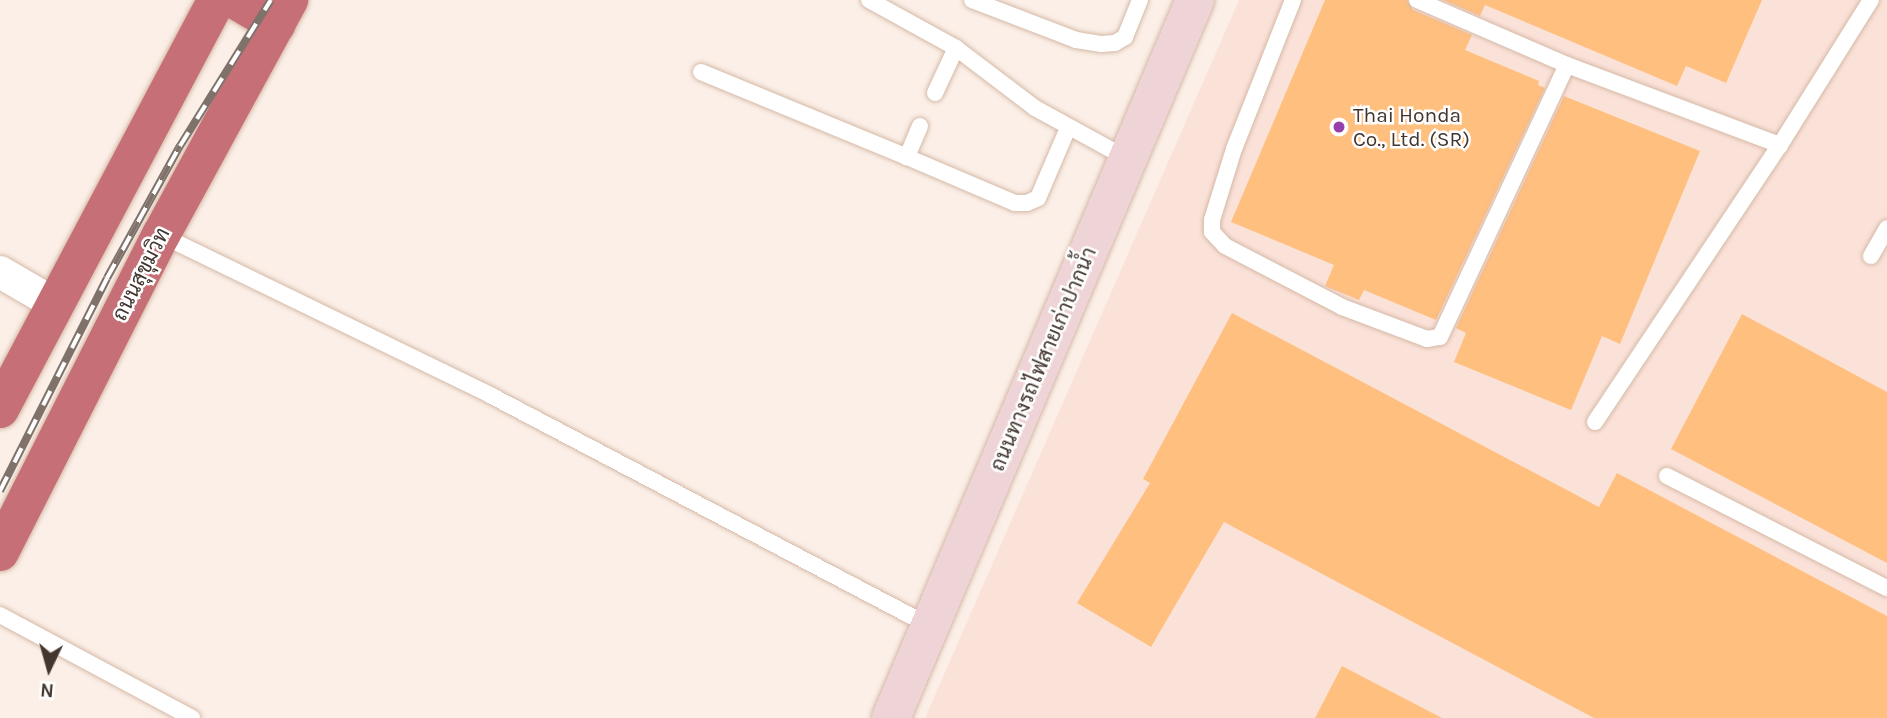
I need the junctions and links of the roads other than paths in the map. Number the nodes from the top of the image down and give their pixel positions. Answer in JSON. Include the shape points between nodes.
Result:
{"nodes":[{"id":1,"x":217,"y":0,"type":"edge"},
{"id":2,"x":234,"y":0,"type":"edge"},
{"id":3,"x":869,"y":0,"type":"edge"},
{"id":4,"x":972,"y":0,"type":"edge"},
{"id":5,"x":1140,"y":0,"type":"edge"},
{"id":6,"x":1195,"y":0,"type":"edge"},
{"id":7,"x":1293,"y":0,"type":"edge"},
{"id":8,"x":1417,"y":0,"type":"edge"},
{"id":9,"x":1871,"y":0,"type":"edge"},
{"id":10,"x":283,"y":12,"type":"edge"},
{"id":11,"x":957,"y":48,"type":"junction"},
{"id":12,"x":1567,"y":65,"type":"junction"},
{"id":13,"x":701,"y":72,"type":"dead end"},
{"id":14,"x":934,"y":93,"type":"dead end"},
{"id":15,"x":920,"y":126,"type":"dead end"},
{"id":16,"x":1068,"y":128,"type":"junction"},
{"id":17,"x":1780,"y":145,"type":"junction"},
{"id":18,"x":907,"y":157,"type":"junction"},
{"id":19,"x":1128,"y":159,"type":"junction"},
{"id":20,"x":1887,"y":228,"type":"edge"},
{"id":21,"x":161,"y":234,"type":"junction"},
{"id":22,"x":1871,"y":256,"type":"dead end"},
{"id":23,"x":0,"y":272,"type":"edge"},
{"id":24,"x":55,"y":303,"type":"junction"},
{"id":25,"x":0,"y":409,"type":"edge"},
{"id":26,"x":1595,"y":422,"type":"dead end"},
{"id":27,"x":1667,"y":476,"type":"dead end"},
{"id":28,"x":0,"y":552,"type":"edge"},
{"id":29,"x":1887,"y":588,"type":"edge"},
{"id":30,"x":0,"y":615,"type":"edge"},
{"id":31,"x":930,"y":626,"type":"junction"},
{"id":32,"x":192,"y":718,"type":"edge"},
{"id":33,"x":891,"y":718,"type":"edge"}],
"edges":[{"from":1,"to":24,"type":"highway"},
{"from":2,"to":10,"type":"highway"},
{"from":3,"to":11,"type":"lane"},
{"from":4,"to":5,"type":"lane","via":[[1076,40],[1102,44],[1125,37]]},
{"from":6,"to":19,"type":"main road","name":"ถนนทางรถไฟสายเก่าปากน้ำ"},
{"from":7,"to":12,"type":"lane","via":[[1234,149],[1212,232],[1225,246],[1342,307],[1427,339],[1440,337]]},
{"from":8,"to":12,"type":"lane"},
{"from":9,"to":17,"type":"lane"},
{"from":10,"to":21,"type":"highway","name":"ถนนสุขุมวิท"},
{"from":11,"to":14,"type":"lane"},
{"from":11,"to":16,"type":"lane"},
{"from":12,"to":17,"type":"lane"},
{"from":13,"to":18,"type":"lane"},
{"from":15,"to":18,"type":"lane"},
{"from":16,"to":18,"type":"lane","via":[[1038,198],[1027,203],[1015,203]]},
{"from":16,"to":19,"type":"lane"},
{"from":17,"to":26,"type":"lane"},
{"from":19,"to":31,"type":"main road","name":"ถนนทางรถไฟสายเก่าปากน้ำ"},
{"from":20,"to":22,"type":"lane"},
{"from":21,"to":28,"type":"highway","name":"ถนนสุขุมวิท"},
{"from":21,"to":31,"type":"lane","via":[[490,395]]},
{"from":23,"to":24,"type":"street"},
{"from":24,"to":25,"type":"highway"},
{"from":27,"to":29,"type":"lane"},
{"from":30,"to":32,"type":"lane"},
{"from":31,"to":33,"type":"main road","name":"ถนนทางรถไฟสายเก่าปากน้ำ"}]}
